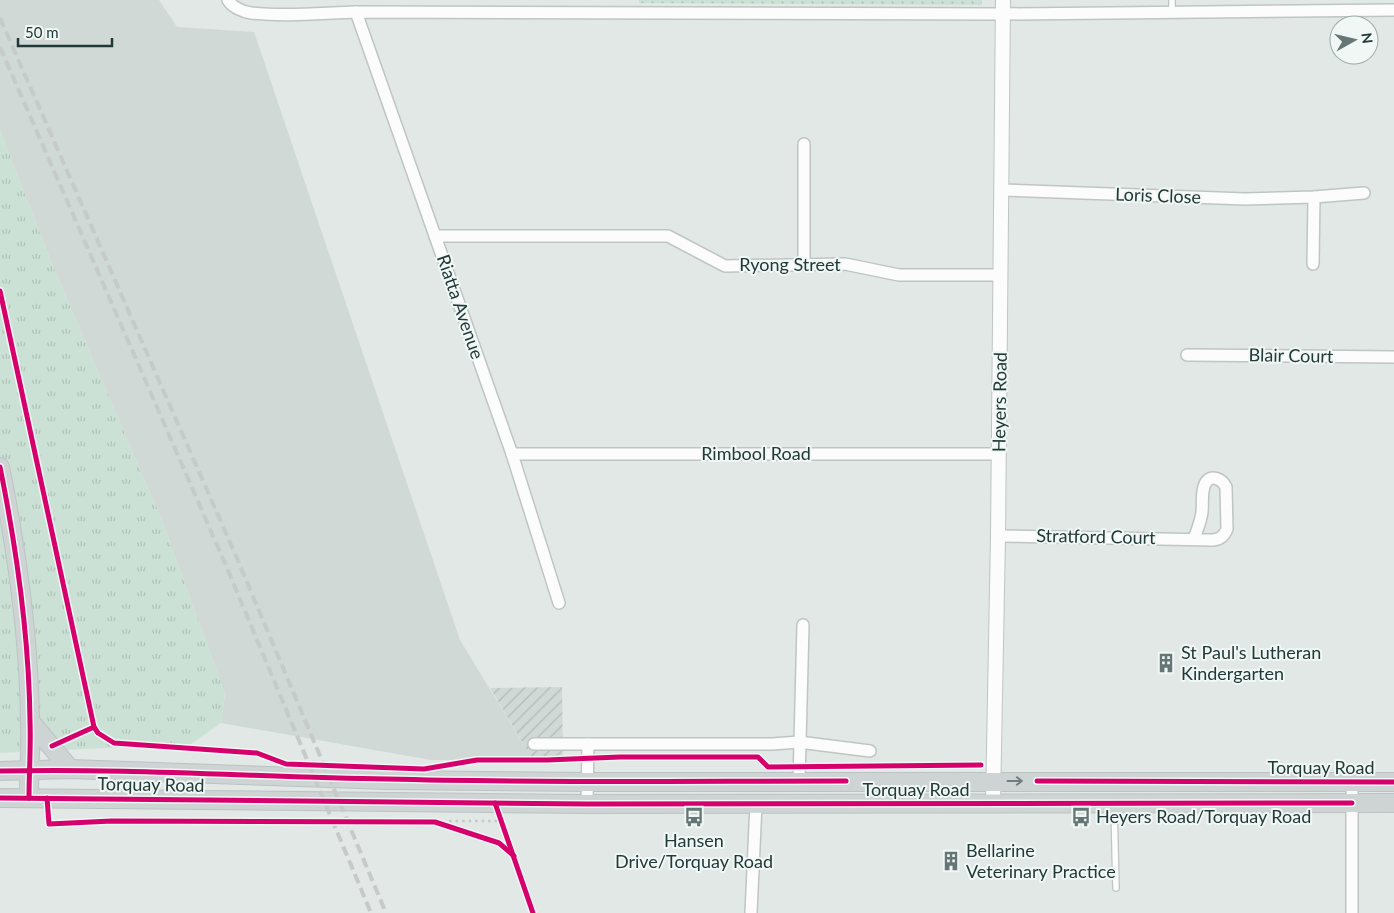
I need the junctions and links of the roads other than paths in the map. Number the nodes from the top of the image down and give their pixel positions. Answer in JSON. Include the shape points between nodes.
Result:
{"nodes":[{"id":1,"x":228,"y":0,"type":"edge"},
{"id":2,"x":548,"y":0,"type":"edge"},
{"id":3,"x":1172,"y":0,"type":"edge"},
{"id":4,"x":1004,"y":7,"type":"edge"},
{"id":5,"x":1394,"y":10,"type":"edge"},
{"id":6,"x":356,"y":12,"type":"junction"},
{"id":7,"x":548,"y":12,"type":"junction"},
{"id":8,"x":1172,"y":12,"type":"junction"},
{"id":9,"x":804,"y":144,"type":"dead end"},
{"id":10,"x":1002,"y":190,"type":"junction"},
{"id":11,"x":1364,"y":193,"type":"dead end"},
{"id":12,"x":1314,"y":197,"type":"junction"},
{"id":13,"x":436,"y":236,"type":"junction"},
{"id":14,"x":1313,"y":264,"type":"dead end"},
{"id":15,"x":804,"y":265,"type":"junction"},
{"id":16,"x":1001,"y":275,"type":"junction"},
{"id":17,"x":1188,"y":355,"type":"dead end"},
{"id":18,"x":1394,"y":357,"type":"edge"},
{"id":19,"x":512,"y":454,"type":"junction"},
{"id":20,"x":999,"y":454,"type":"junction"},
{"id":21,"x":0,"y":467,"type":"edge"},
{"id":22,"x":998,"y":536,"type":"junction"},
{"id":23,"x":1194,"y":539,"type":"junction"},
{"id":24,"x":559,"y":603,"type":"dead end"},
{"id":25,"x":803,"y":625,"type":"dead end"},
{"id":26,"x":30,"y":721,"type":"junction"},
{"id":27,"x":799,"y":742,"type":"junction"},
{"id":28,"x":534,"y":744,"type":"dead end"},
{"id":29,"x":588,"y":744,"type":"junction"},
{"id":30,"x":870,"y":751,"type":"dead end"},
{"id":31,"x":70,"y":769,"type":"junction"},
{"id":32,"x":29,"y":770,"type":"junction"},
{"id":33,"x":0,"y":771,"type":"edge"},
{"id":34,"x":994,"y":781,"type":"junction"},
{"id":35,"x":587,"y":782,"type":"junction"},
{"id":36,"x":799,"y":782,"type":"junction"},
{"id":37,"x":1352,"y":782,"type":"junction"},
{"id":38,"x":1394,"y":782,"type":"edge"},
{"id":39,"x":0,"y":798,"type":"edge"},
{"id":40,"x":29,"y":798,"type":"junction"},
{"id":41,"x":1114,"y":803,"type":"junction"},
{"id":42,"x":1352,"y":803,"type":"junction"},
{"id":43,"x":1394,"y":803,"type":"edge"},
{"id":44,"x":587,"y":804,"type":"junction"},
{"id":45,"x":756,"y":804,"type":"junction"},
{"id":46,"x":993,"y":804,"type":"junction"},
{"id":47,"x":1116,"y":888,"type":"dead end"},
{"id":48,"x":752,"y":913,"type":"edge"},
{"id":49,"x":1352,"y":913,"type":"edge"}],
"edges":[{"from":1,"to":6,"type":"street","via":[[249,13]]},
{"from":2,"to":7,"type":"street"},
{"from":3,"to":8,"type":"lane"},
{"from":4,"to":7,"type":"street"},
{"from":4,"to":8,"type":"street"},
{"from":4,"to":10,"type":"street","name":"Heyers Road"},
{"from":5,"to":8,"type":"street"},
{"from":6,"to":7,"type":"street"},
{"from":6,"to":13,"type":"street","name":"Riatta Avenue"},
{"from":9,"to":15,"type":"street"},
{"from":10,"to":12,"type":"street","name":"Loris Close","via":[[1236,199]]},
{"from":10,"to":16,"type":"street","name":"Heyers Road"},
{"from":11,"to":12,"type":"street","name":"Loris Close"},
{"from":12,"to":14,"type":"street"},
{"from":13,"to":15,"type":"street","name":"Ryong Street","via":[[668,236],[725,266]]},
{"from":13,"to":19,"type":"street","name":"Riatta Avenue"},
{"from":15,"to":16,"type":"street","name":"Ryong Street","via":[[845,264],[899,275]]},
{"from":16,"to":20,"type":"street","name":"Heyers Road"},
{"from":17,"to":18,"type":"street","name":"Blair Court"},
{"from":19,"to":20,"type":"street","name":"Rimbool Road"},
{"from":19,"to":24,"type":"street","name":"Riatta Avenue"},
{"from":20,"to":22,"type":"street","name":"Heyers Road"},
{"from":21,"to":26,"type":"main road","via":[[22,596]]},
{"from":22,"to":23,"type":"street","name":"Stratford Court"},
{"from":22,"to":34,"type":"street","name":"Heyers Road"},
{"from":23,"to":23,"type":"street","name":"Stratford Court","via":[[1202,511],[1205,482],[1220,479],[1226,487],[1225,535],[1219,539]]},
{"from":25,"to":27,"type":"street"},
{"from":26,"to":31,"type":"main road"},
{"from":26,"to":32,"type":"main road"},
{"from":27,"to":29,"type":"street"},
{"from":27,"to":30,"type":"street"},
{"from":27,"to":36,"type":"street"},
{"from":28,"to":29,"type":"street"},
{"from":29,"to":35,"type":"street"},
{"from":31,"to":32,"type":"main road","name":"Torquay Road"},
{"from":31,"to":35,"type":"main road","name":"Torquay Road","via":[[388,780]]},
{"from":32,"to":33,"type":"main road","name":"Torquay Road"},
{"from":32,"to":40,"type":"main road"},
{"from":34,"to":36,"type":"main road","name":"Torquay Road"},
{"from":34,"to":37,"type":"main road","name":"Torquay Road","one_way":true},
{"from":34,"to":46,"type":"street","name":"Heyers Road"},
{"from":35,"to":36,"type":"main road","name":"Torquay Road"},
{"from":35,"to":44,"type":"street"},
{"from":37,"to":38,"type":"main road","name":"Torquay Road"},
{"from":37,"to":42,"type":"street"},
{"from":39,"to":40,"type":"main road","name":"Torquay Road"},
{"from":40,"to":44,"type":"main road","name":"Torquay Road"},
{"from":41,"to":42,"type":"main road","name":"Torquay Road"},
{"from":41,"to":46,"type":"main road","name":"Torquay Road"},
{"from":41,"to":47,"type":"lane"},
{"from":42,"to":43,"type":"main road","name":"Torquay Road"},
{"from":42,"to":49,"type":"street"},
{"from":44,"to":45,"type":"main road","name":"Torquay Road"},
{"from":45,"to":46,"type":"main road","name":"Torquay Road"},
{"from":45,"to":48,"type":"street"}]}
